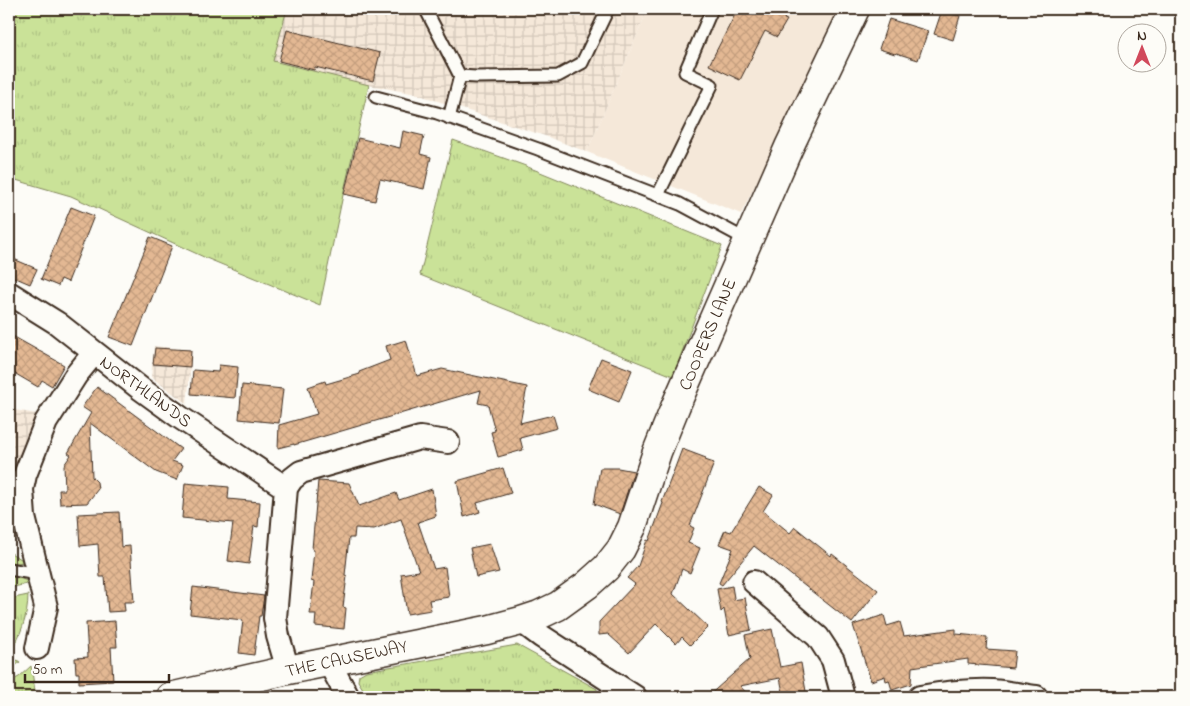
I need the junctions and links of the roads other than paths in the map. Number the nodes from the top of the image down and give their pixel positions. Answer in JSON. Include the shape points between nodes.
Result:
{"nodes":[{"id":1,"x":428,"y":9,"type":"edge"},
{"id":2,"x":608,"y":9,"type":"edge"},
{"id":3,"x":712,"y":9,"type":"edge"},
{"id":4,"x":855,"y":9,"type":"edge"},
{"id":5,"x":460,"y":76,"type":"junction"},
{"id":6,"x":376,"y":97,"type":"dead end"},
{"id":7,"x":449,"y":118,"type":"junction"},
{"id":8,"x":658,"y":195,"type":"junction"},
{"id":9,"x":747,"y":240,"type":"junction"},
{"id":10,"x":9,"y":292,"type":"edge"},
{"id":11,"x":94,"y":353,"type":"junction"},
{"id":12,"x":448,"y":442,"type":"dead end"},
{"id":13,"x":286,"y":488,"type":"junction"},
{"id":14,"x":9,"y":569,"type":"edge"},
{"id":15,"x":37,"y":574,"type":"junction"},
{"id":16,"x":754,"y":582,"type":"dead end"},
{"id":17,"x":522,"y":620,"type":"junction"},
{"id":18,"x":37,"y":648,"type":"dead end"},
{"id":19,"x":328,"y":661,"type":"junction"},
{"id":20,"x":288,"y":670,"type":"junction"},
{"id":21,"x":609,"y":690,"type":"edge"},
{"id":22,"x":170,"y":697,"type":"edge"},
{"id":23,"x":348,"y":697,"type":"edge"},
{"id":24,"x":636,"y":697,"type":"edge"},
{"id":25,"x":842,"y":697,"type":"edge"},
{"id":26,"x":920,"y":697,"type":"edge"},
{"id":27,"x":1036,"y":697,"type":"edge"}],
"edges":[{"from":1,"to":5,"type":"lane"},
{"from":2,"to":5,"type":"lane","via":[[582,63],[558,76]]},
{"from":3,"to":8,"type":"lane","via":[[684,72],[712,85]]},
{"from":4,"to":9,"type":"main road","name":"COOPERS LANE"},
{"from":5,"to":7,"type":"lane"},
{"from":6,"to":7,"type":"lane"},
{"from":7,"to":8,"type":"lane"},
{"from":8,"to":9,"type":"lane"},
{"from":9,"to":17,"type":"main road","name":"COOPERS LANE","via":[[676,405],[621,549],[606,568],[558,606]]},
{"from":10,"to":11,"type":"street","name":"NORTHLANDS","via":[[58,323]]},
{"from":11,"to":13,"type":"street","name":"NORTHLANDS","via":[[181,418]]},
{"from":11,"to":15,"type":"street","via":[[46,422],[25,475],[22,489],[24,517]]},
{"from":12,"to":13,"type":"street","via":[[420,438],[301,472]]},
{"from":13,"to":20,"type":"street","via":[[275,618]]},
{"from":14,"to":15,"type":"lane"},
{"from":15,"to":18,"type":"street","via":[[46,608]]},
{"from":16,"to":25,"type":"street","via":[[818,637],[833,660]]},
{"from":17,"to":19,"type":"main road","name":"THE CAUSEWAY","via":[[487,630]]},
{"from":17,"to":21,"type":"street"},
{"from":19,"to":20,"type":"main road","name":"THE CAUSEWAY"},
{"from":19,"to":23,"type":"street"},
{"from":20,"to":22,"type":"main road","name":"THE CAUSEWAY"},
{"from":21,"to":24,"type":"street"},
{"from":26,"to":27,"type":"street","via":[[985,691]]}]}
